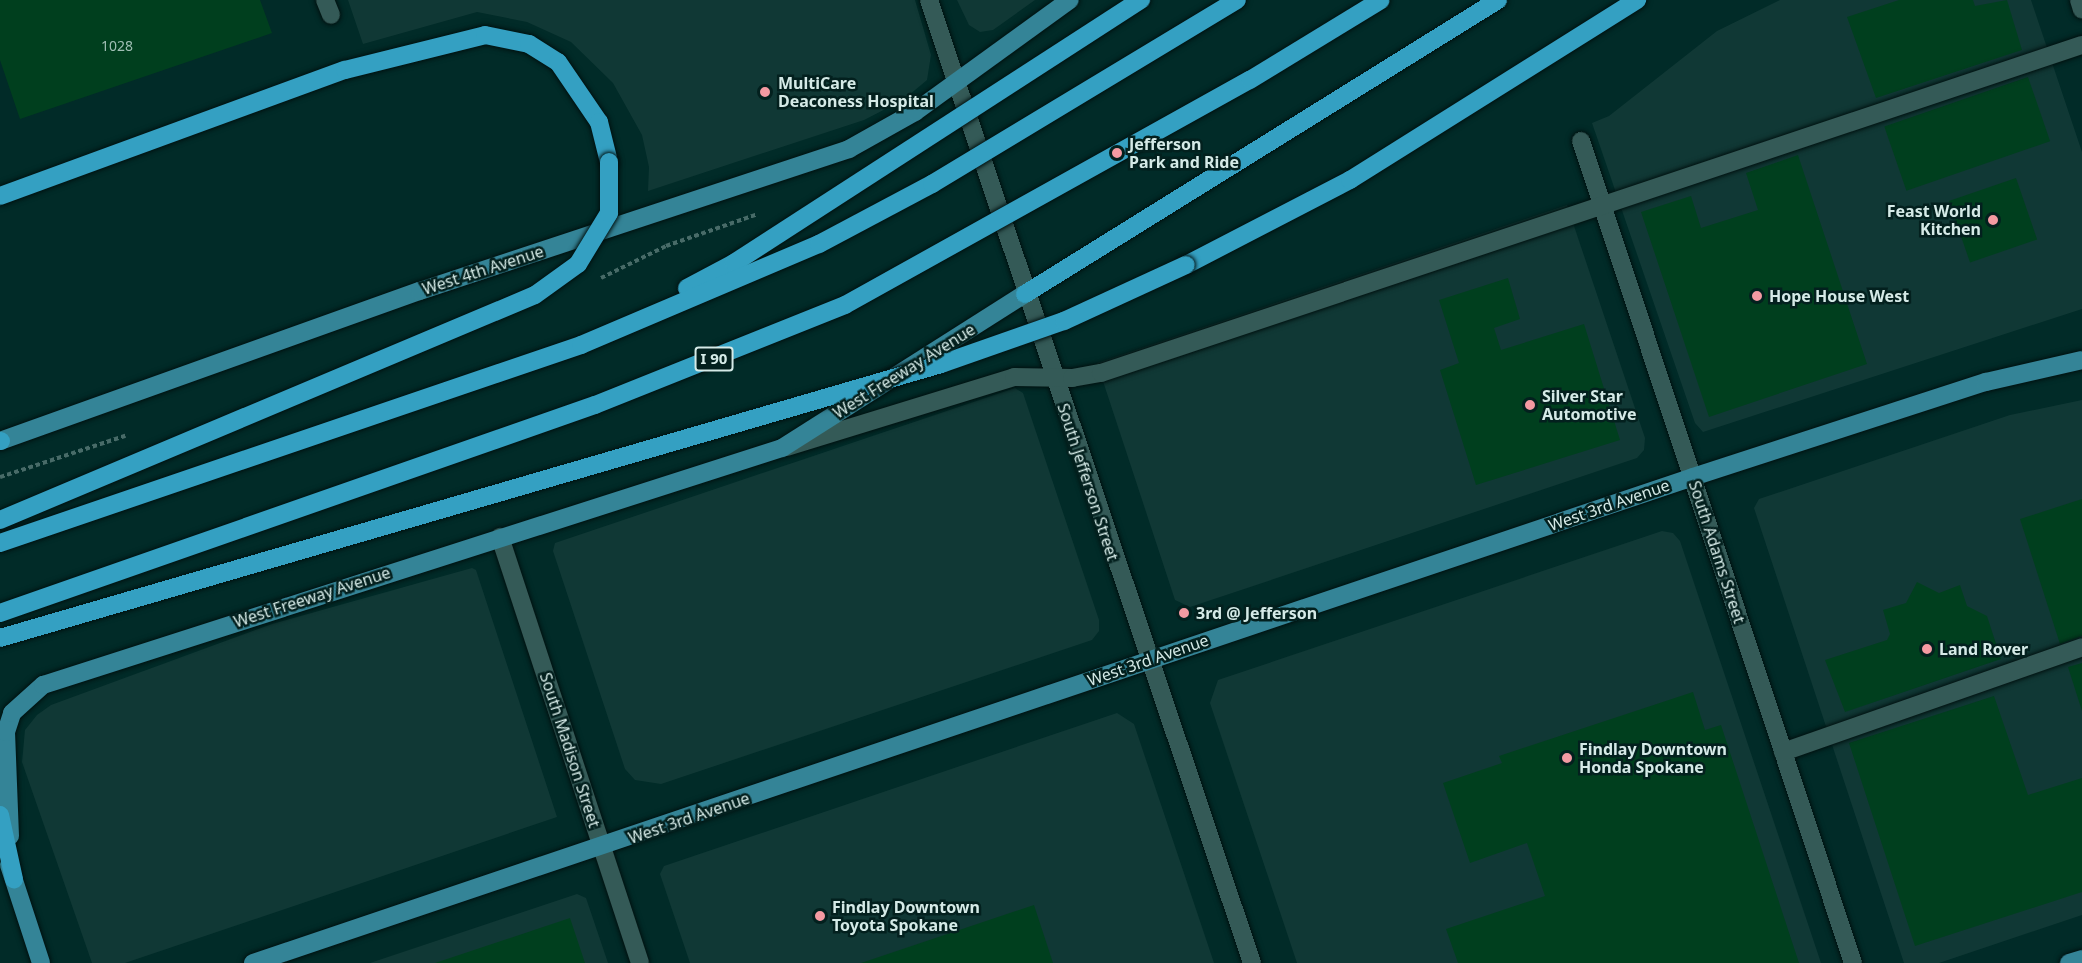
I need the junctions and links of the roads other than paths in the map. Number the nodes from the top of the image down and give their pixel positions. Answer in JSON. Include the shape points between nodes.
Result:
{"nodes":[{"id":1,"x":929,"y":0,"type":"edge"},
{"id":2,"x":1070,"y":0,"type":"edge"},
{"id":3,"x":1141,"y":0,"type":"edge"},
{"id":4,"x":1238,"y":0,"type":"edge"},
{"id":5,"x":1380,"y":0,"type":"edge"},
{"id":6,"x":1498,"y":0,"type":"edge"},
{"id":7,"x":1637,"y":0,"type":"edge"},
{"id":8,"x":2079,"y":0,"type":"edge"},
{"id":9,"x":2082,"y":10,"type":"edge"},
{"id":10,"x":2082,"y":45,"type":"edge"},
{"id":11,"x":956,"y":83,"type":"junction"},
{"id":12,"x":1581,"y":141,"type":"dead end"},
{"id":13,"x":0,"y":196,"type":"edge"},
{"id":14,"x":1602,"y":206,"type":"junction"},
{"id":15,"x":1025,"y":294,"type":"junction"},
{"id":16,"x":581,"y":345,"type":"junction"},
{"id":17,"x":2082,"y":360,"type":"edge"},
{"id":18,"x":1053,"y":377,"type":"junction"},
{"id":19,"x":0,"y":441,"type":"edge"},
{"id":20,"x":782,"y":448,"type":"junction"},
{"id":21,"x":1693,"y":477,"type":"junction"},
{"id":22,"x":0,"y":520,"type":"edge"},
{"id":23,"x":500,"y":537,"type":"junction"},
{"id":24,"x":0,"y":543,"type":"edge"},
{"id":25,"x":0,"y":613,"type":"edge"},
{"id":26,"x":0,"y":638,"type":"edge"},
{"id":27,"x":2082,"y":647,"type":"edge"},
{"id":28,"x":1147,"y":660,"type":"junction"},
{"id":29,"x":1783,"y":752,"type":"junction"},
{"id":30,"x":0,"y":815,"type":"edge"},
{"id":31,"x":0,"y":838,"type":"edge"},
{"id":32,"x":602,"y":848,"type":"junction"},
{"id":33,"x":14,"y":879,"type":"junction"},
{"id":34,"x":2082,"y":959,"type":"edge"},
{"id":35,"x":41,"y":963,"type":"edge"},
{"id":36,"x":253,"y":963,"type":"edge"},
{"id":37,"x":640,"y":963,"type":"edge"},
{"id":38,"x":1252,"y":963,"type":"edge"},
{"id":39,"x":1853,"y":963,"type":"edge"},
{"id":40,"x":2069,"y":963,"type":"edge"}],
"edges":[{"from":1,"to":11,"type":"street","name":"South Jefferson Street"},
{"from":2,"to":11,"type":"main road"},
{"from":3,"to":16,"type":"highway","bridge":true,"via":[[734,263]]},
{"from":4,"to":16,"type":"highway","bridge":true,"via":[[932,184],[829,238]]},
{"from":5,"to":25,"type":"highway","number":"I 90","bridge":true,"via":[[1230,92],[845,305],[595,405]]},
{"from":6,"to":15,"type":"highway"},
{"from":7,"to":26,"type":"highway","bridge":true,"via":[[1350,180],[1186,265],[1064,321],[941,364]]},
{"from":8,"to":9,"type":"street"},
{"from":10,"to":14,"type":"street","name":"West Freeway Avenue"},
{"from":11,"to":15,"type":"street","name":"South Jefferson Street"},
{"from":11,"to":19,"type":"main road","name":"West 4th Avenue","via":[[893,126],[849,149],[420,291]]},
{"from":12,"to":14,"type":"street","name":"South Adams Street"},
{"from":13,"to":22,"type":"highway","bridge":true,"via":[[345,70],[485,35],[529,44],[558,62],[599,122],[609,162],[609,213],[578,264],[535,295]]},
{"from":14,"to":18,"type":"street","name":"West Freeway Avenue","via":[[1101,373]]},
{"from":14,"to":21,"type":"street","name":"South Adams Street"},
{"from":15,"to":18,"type":"street","name":"South Jefferson Street"},
{"from":15,"to":20,"type":"main road","name":"West Freeway Avenue"},
{"from":16,"to":24,"type":"highway","bridge":true},
{"from":17,"to":21,"type":"main road","name":"West 3rd Avenue","via":[[1986,382]]},
{"from":18,"to":20,"type":"street","name":"West Freeway Avenue","via":[[1014,377]]},
{"from":18,"to":28,"type":"street","name":"South Jefferson Street"},
{"from":20,"to":23,"type":"main road","name":"West Freeway Avenue"},
{"from":21,"to":28,"type":"main road","name":"West 3rd Avenue"},
{"from":21,"to":29,"type":"street","name":"South Adams Street"},
{"from":23,"to":32,"type":"street","name":"South Madison Street"},
{"from":23,"to":33,"type":"main road","name":"West Freeway Avenue","via":[[33,691],[12,713],[5,745]]},
{"from":27,"to":29,"type":"street"},
{"from":28,"to":32,"type":"main road","name":"West 3rd Avenue"},
{"from":28,"to":38,"type":"street","name":"South Jefferson Street"},
{"from":29,"to":39,"type":"street","name":"South Adams Street"},
{"from":30,"to":33,"type":"highway"},
{"from":31,"to":33,"type":"main road"},
{"from":32,"to":36,"type":"main road","name":"West 3rd Avenue"},
{"from":32,"to":37,"type":"street","name":"South Madison Street"},
{"from":33,"to":35,"type":"main road"},
{"from":34,"to":40,"type":"main road"}]}
